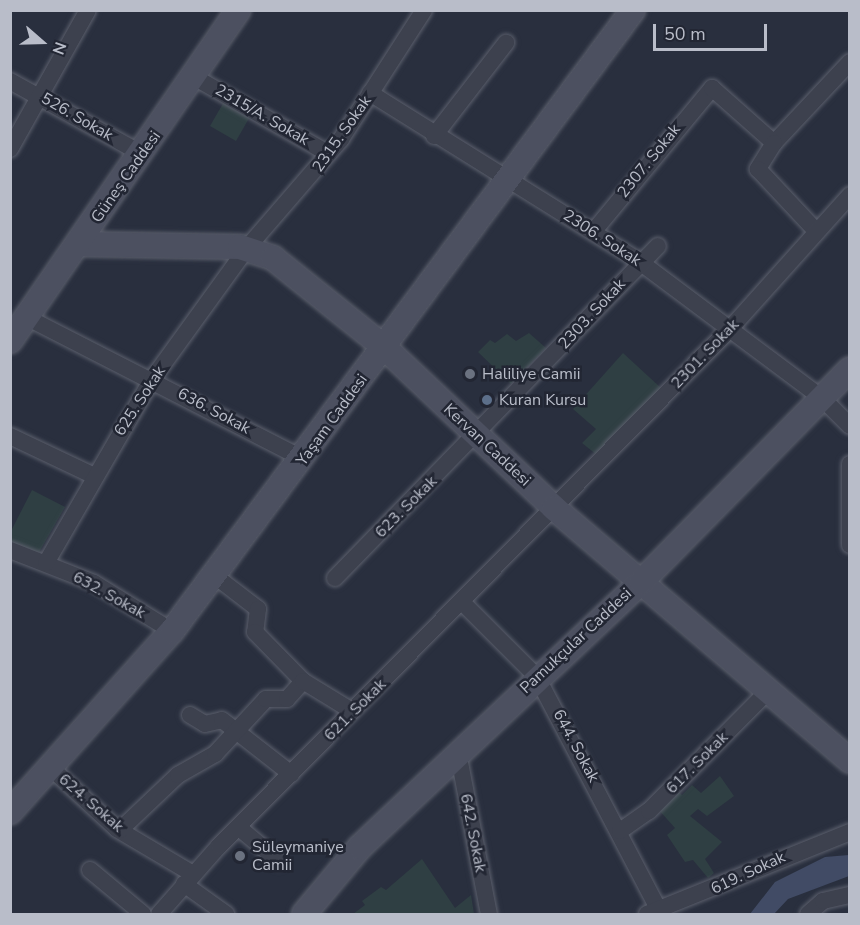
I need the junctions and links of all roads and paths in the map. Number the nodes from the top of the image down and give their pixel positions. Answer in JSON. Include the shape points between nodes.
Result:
{"nodes":[{"id":1,"x":88,"y":10,"type":"edge"},
{"id":2,"x":238,"y":10,"type":"edge"},
{"id":3,"x":633,"y":10,"type":"edge"},
{"id":4,"x":419,"y":12,"type":"edge"},
{"id":5,"x":506,"y":43,"type":"dead end"},
{"id":6,"x":849,"y":62,"type":"edge"},
{"id":7,"x":194,"y":77,"type":"junction"},
{"id":8,"x":10,"y":81,"type":"edge"},
{"id":9,"x":370,"y":93,"type":"junction"},
{"id":10,"x":41,"y":96,"type":"junction"},
{"id":11,"x":434,"y":136,"type":"junction"},
{"id":12,"x":774,"y":143,"type":"junction"},
{"id":13,"x":10,"y":149,"type":"edge"},
{"id":14,"x":142,"y":154,"type":"junction"},
{"id":15,"x":329,"y":154,"type":"junction"},
{"id":16,"x":508,"y":179,"type":"junction"},
{"id":17,"x":849,"y":195,"type":"edge"},
{"id":18,"x":816,"y":231,"type":"junction"},
{"id":19,"x":593,"y":232,"type":"junction"},
{"id":20,"x":78,"y":244,"type":"junction"},
{"id":21,"x":658,"y":246,"type":"dead end"},
{"id":22,"x":248,"y":248,"type":"junction"},
{"id":23,"x":640,"y":262,"type":"junction"},
{"id":24,"x":26,"y":317,"type":"junction"},
{"id":25,"x":729,"y":330,"type":"junction"},
{"id":26,"x":10,"y":341,"type":"edge"},
{"id":27,"x":384,"y":348,"type":"junction"},
{"id":28,"x":849,"y":369,"type":"edge"},
{"id":29,"x":153,"y":378,"type":"junction"},
{"id":30,"x":823,"y":399,"type":"junction"},
{"id":31,"x":849,"y":426,"type":"edge"},
{"id":32,"x":10,"y":436,"type":"edge"},
{"id":33,"x":478,"y":436,"type":"junction"},
{"id":34,"x":304,"y":459,"type":"junction"},
{"id":35,"x":849,"y":464,"type":"edge"},
{"id":36,"x":92,"y":475,"type":"junction"},
{"id":37,"x":554,"y":508,"type":"junction"},
{"id":38,"x":849,"y":545,"type":"edge"},
{"id":39,"x":10,"y":550,"type":"edge"},
{"id":40,"x":46,"y":564,"type":"junction"},
{"id":41,"x":215,"y":576,"type":"junction"},
{"id":42,"x":335,"y":578,"type":"dead end"},
{"id":43,"x":640,"y":582,"type":"junction"},
{"id":44,"x":463,"y":603,"type":"junction"},
{"id":45,"x":172,"y":631,"type":"junction"},
{"id":46,"x":537,"y":677,"type":"junction"},
{"id":47,"x":303,"y":681,"type":"junction"},
{"id":48,"x":770,"y":689,"type":"junction"},
{"id":49,"x":352,"y":711,"type":"junction"},
{"id":50,"x":190,"y":715,"type":"dead end"},
{"id":51,"x":235,"y":730,"type":"junction"},
{"id":52,"x":458,"y":752,"type":"junction"},
{"id":53,"x":849,"y":761,"type":"edge"},
{"id":54,"x":51,"y":768,"type":"junction"},
{"id":55,"x":291,"y":774,"type":"junction"},
{"id":56,"x":10,"y":812,"type":"edge"},
{"id":57,"x":238,"y":827,"type":"junction"},
{"id":58,"x":120,"y":830,"type":"junction"},
{"id":59,"x":620,"y":831,"type":"junction"},
{"id":60,"x":849,"y":832,"type":"edge"},
{"id":61,"x":279,"y":861,"type":"dead end"},
{"id":62,"x":90,"y":870,"type":"dead end"},
{"id":63,"x":189,"y":879,"type":"junction"},
{"id":64,"x":849,"y":895,"type":"edge"},
{"id":65,"x":653,"y":912,"type":"edge"},
{"id":66,"x":142,"y":915,"type":"edge"},
{"id":67,"x":159,"y":915,"type":"edge"},
{"id":68,"x":226,"y":915,"type":"edge"},
{"id":69,"x":304,"y":915,"type":"edge"},
{"id":70,"x":489,"y":915,"type":"edge"},
{"id":71,"x":808,"y":915,"type":"edge"}],
"edges":[{"from":1,"to":10,"type":"street"},
{"from":2,"to":7,"type":"street","name":"Güneş Caddesi"},
{"from":3,"to":16,"type":"street","name":"Yaşam Caddesi"},
{"from":4,"to":9,"type":"street","name":"2315. Sokak"},
{"from":5,"to":11,"type":"street"},
{"from":6,"to":12,"type":"street"},
{"from":7,"to":14,"type":"street","name":"Güneş Caddesi"},
{"from":7,"to":15,"type":"street","name":"2315/A. Sokak"},
{"from":8,"to":10,"type":"street","name":"526. Sokak"},
{"from":9,"to":11,"type":"street","name":"2306. Sokak"},
{"from":9,"to":15,"type":"street","name":"2315. Sokak"},
{"from":10,"to":13,"type":"street"},
{"from":10,"to":14,"type":"street","name":"526. Sokak"},
{"from":11,"to":16,"type":"street","name":"2306. Sokak"},
{"from":12,"to":18,"type":"street","via":[[758,169]]},
{"from":12,"to":19,"type":"street","name":"2307. Sokak","via":[[722,95],[706,90]]},
{"from":14,"to":20,"type":"street","name":"Güneş Caddesi"},
{"from":15,"to":22,"type":"street","name":"2315. Sokak"},
{"from":16,"to":19,"type":"street","name":"2306. Sokak"},
{"from":16,"to":27,"type":"street","name":"Yaşam Caddesi"},
{"from":17,"to":18,"type":"street","name":"2301. Sokak"},
{"from":18,"to":25,"type":"street","name":"2301. Sokak"},
{"from":19,"to":23,"type":"street","name":"2306. Sokak"},
{"from":20,"to":22,"type":"street","name":"Kervan Caddesi"},
{"from":20,"to":24,"type":"street","name":"Güneş Caddesi"},
{"from":21,"to":23,"type":"street","name":"2303. Sokak"},
{"from":22,"to":27,"type":"street","name":"Kervan Caddesi","via":[[282,264]]},
{"from":22,"to":29,"type":"street","name":"625. Sokak"},
{"from":23,"to":25,"type":"street","name":"2306. Sokak"},
{"from":23,"to":33,"type":"street","name":"2303. Sokak"},
{"from":24,"to":26,"type":"street","name":"Güneş Caddesi"},
{"from":24,"to":29,"type":"street","name":"636. Sokak"},
{"from":25,"to":30,"type":"street","name":"2306. Sokak"},
{"from":25,"to":37,"type":"street","name":"2301. Sokak"},
{"from":27,"to":33,"type":"street","name":"Kervan Caddesi"},
{"from":27,"to":34,"type":"street","name":"Yaşam Caddesi"},
{"from":28,"to":30,"type":"street","name":"Pamukçular Caddesi"},
{"from":29,"to":34,"type":"street","name":"636. Sokak"},
{"from":29,"to":36,"type":"street","name":"625. Sokak"},
{"from":30,"to":31,"type":"street","name":"2306. Sokak"},
{"from":30,"to":43,"type":"street","name":"Pamukçular Caddesi"},
{"from":32,"to":36,"type":"street"},
{"from":33,"to":37,"type":"street","name":"Kervan Caddesi"},
{"from":33,"to":42,"type":"street","name":"623. Sokak"},
{"from":34,"to":41,"type":"street","name":"Yaşam Caddesi"},
{"from":35,"to":38,"type":"street"},
{"from":36,"to":40,"type":"street","name":"625. Sokak"},
{"from":37,"to":43,"type":"street","name":"Kervan Caddesi"},
{"from":37,"to":44,"type":"street","name":"621. Sokak"},
{"from":39,"to":40,"type":"street","name":"632. Sokak"},
{"from":40,"to":45,"type":"street","name":"632. Sokak","via":[[94,583]]},
{"from":41,"to":45,"type":"street","name":"Yaşam Caddesi"},
{"from":41,"to":47,"type":"street","via":[[258,609],[255,632]]},
{"from":43,"to":46,"type":"street","name":"Pamukçular Caddesi"},
{"from":43,"to":48,"type":"street","name":"Kervan Caddesi"},
{"from":44,"to":46,"type":"street","name":"644. Sokak"},
{"from":44,"to":49,"type":"street","name":"621. Sokak"},
{"from":45,"to":54,"type":"street","name":"Yaşam Caddesi"},
{"from":46,"to":52,"type":"street","name":"Pamukçular Caddesi"},
{"from":46,"to":59,"type":"street","name":"644. Sokak"},
{"from":47,"to":49,"type":"street"},
{"from":47,"to":51,"type":"street","via":[[287,699],[259,703]]},
{"from":48,"to":53,"type":"street","name":"Kervan Caddesi"},
{"from":48,"to":59,"type":"street","name":"617. Sokak","via":[[649,811]]},
{"from":49,"to":55,"type":"street","name":"621. Sokak"},
{"from":50,"to":51,"type":"street","via":[[205,724],[219,719]]},
{"from":51,"to":55,"type":"street"},
{"from":51,"to":58,"type":"street","via":[[215,754],[178,775]]},
{"from":52,"to":69,"type":"street","name":"Pamukçular Caddesi","via":[[360,848]]},
{"from":52,"to":70,"type":"street","name":"642. Sokak"},
{"from":54,"to":56,"type":"street","name":"Yaşam Caddesi"},
{"from":54,"to":58,"type":"street","name":"624. Sokak"},
{"from":55,"to":57,"type":"street","name":"621. Sokak"},
{"from":57,"to":61,"type":"street"},
{"from":57,"to":63,"type":"street","name":"621. Sokak"},
{"from":58,"to":63,"type":"street","name":"624. Sokak"},
{"from":59,"to":65,"type":"street","name":"644. Sokak"},
{"from":60,"to":65,"type":"street","name":"619. Sokak"},
{"from":62,"to":66,"type":"street"},
{"from":63,"to":67,"type":"street","name":"621. Sokak"},
{"from":63,"to":68,"type":"street","name":"624. Sokak"},
{"from":64,"to":71,"type":"street","via":[[823,901]]}]}
